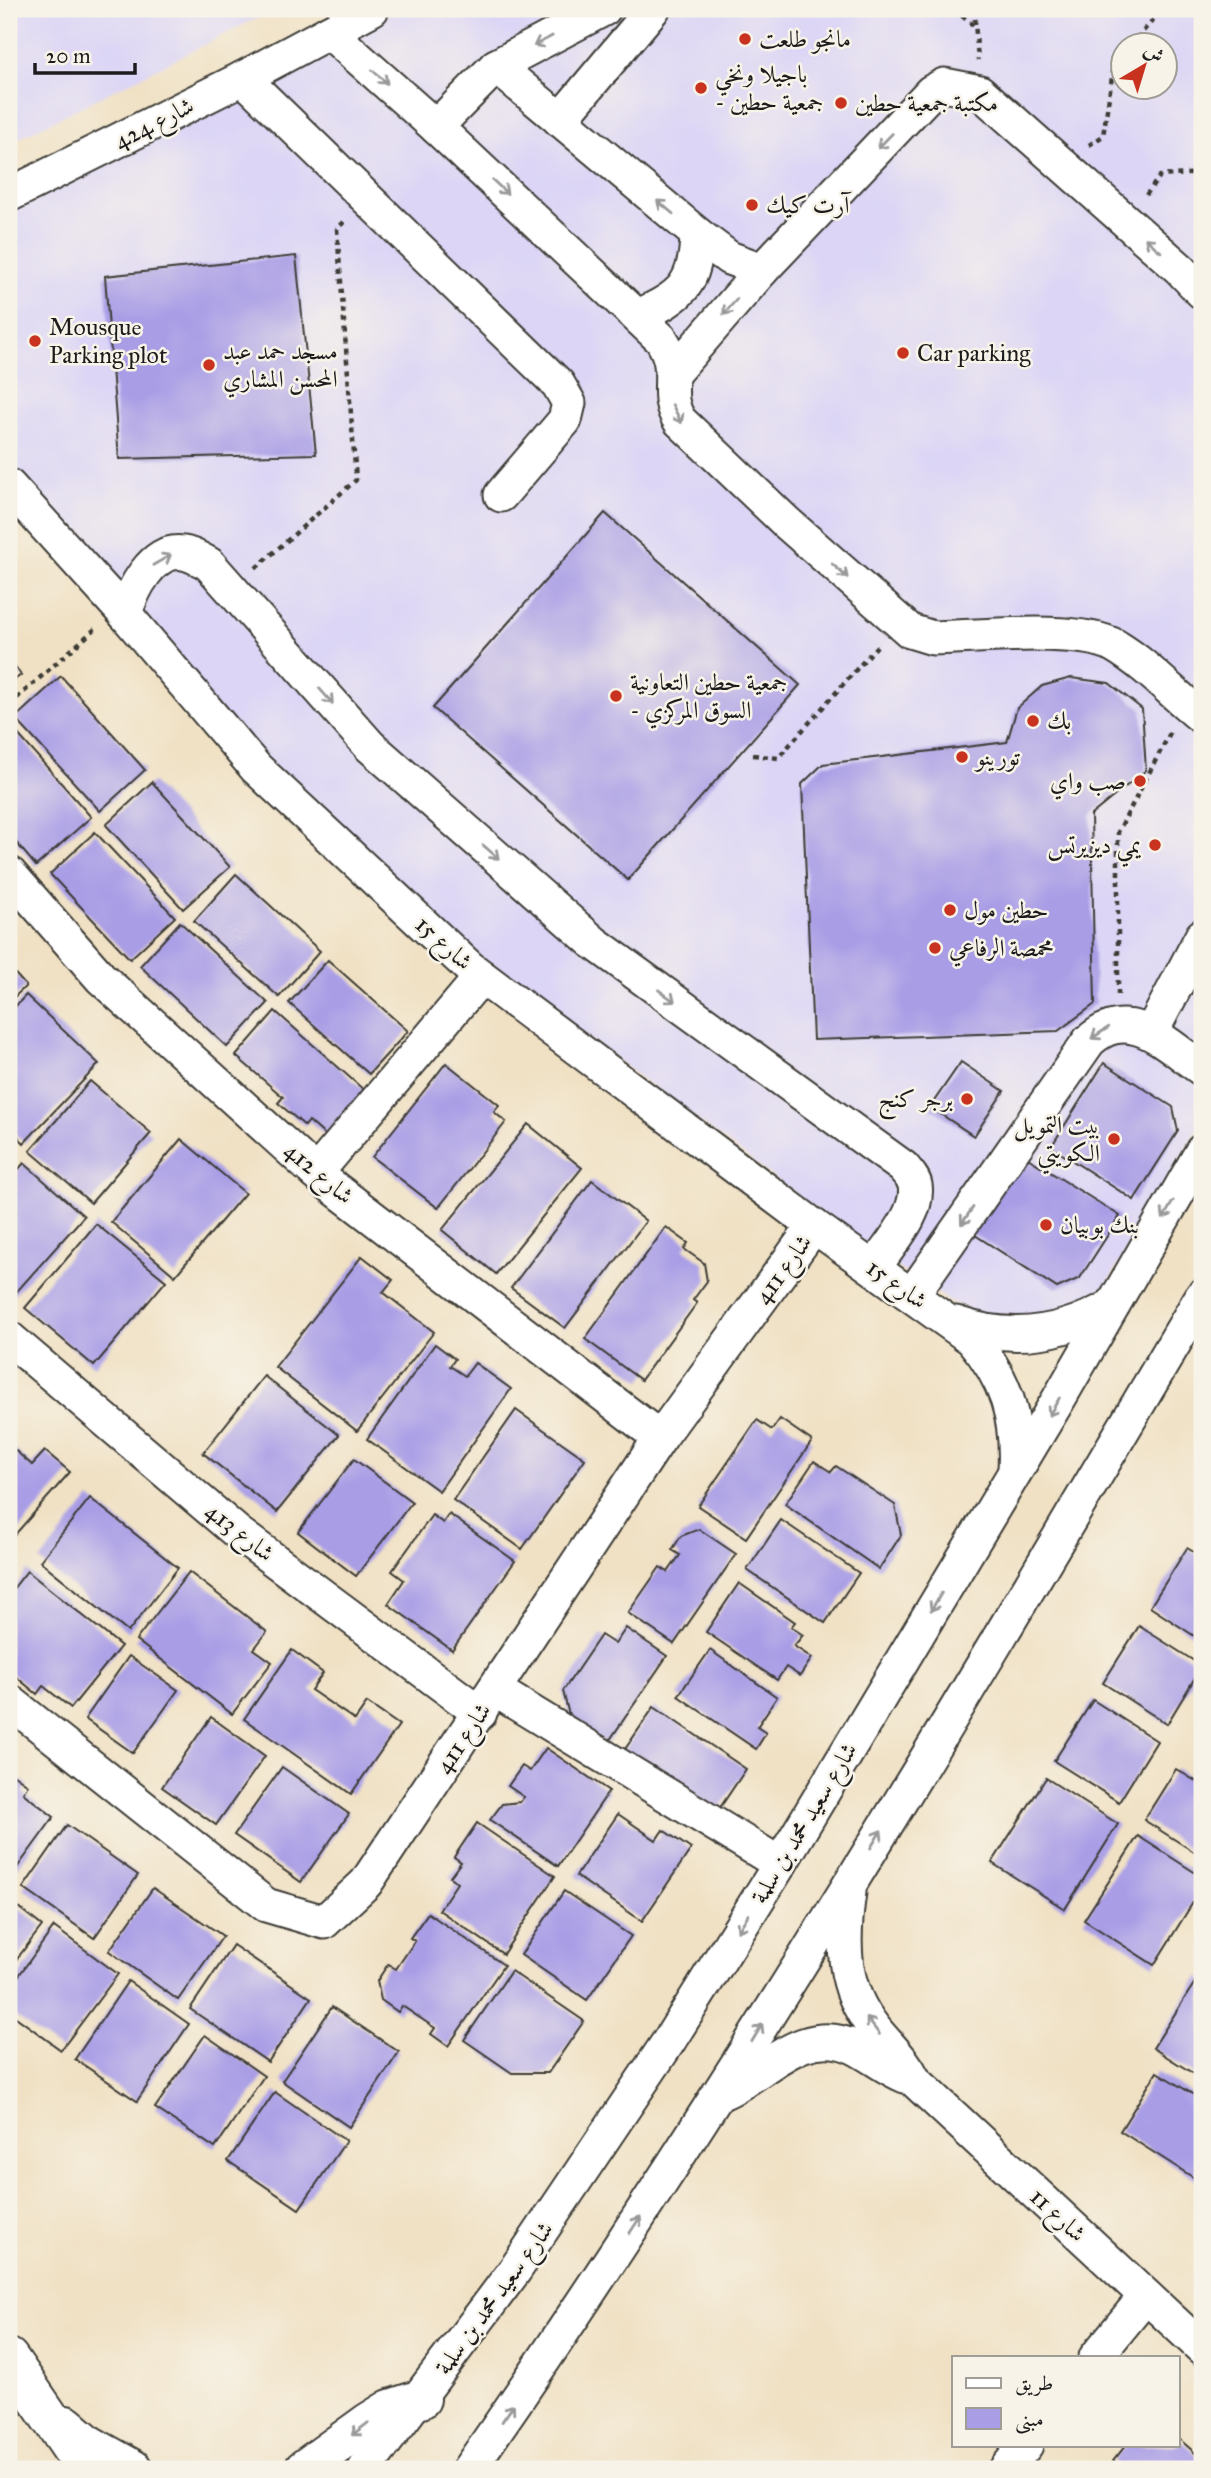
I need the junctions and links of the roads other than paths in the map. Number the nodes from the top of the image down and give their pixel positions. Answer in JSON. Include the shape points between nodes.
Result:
{"nodes":[{"id":1,"x":372,"y":9,"type":"edge"},
{"id":2,"x":604,"y":9,"type":"edge"},
{"id":3,"x":653,"y":9,"type":"edge"},
{"id":4,"x":329,"y":32,"type":"junction"},
{"id":5,"x":496,"y":66,"type":"junction"},
{"id":6,"x":243,"y":78,"type":"junction"},
{"id":7,"x":560,"y":120,"type":"junction"},
{"id":8,"x":436,"y":127,"type":"junction"},
{"id":9,"x":9,"y":195,"type":"edge"},
{"id":10,"x":697,"y":234,"type":"junction"},
{"id":11,"x":762,"y":270,"type":"junction"},
{"id":12,"x":1202,"y":292,"type":"edge"},
{"id":13,"x":638,"y":316,"type":"junction"},
{"id":14,"x":674,"y":372,"type":"junction"},
{"id":15,"x":9,"y":486,"type":"edge"},
{"id":16,"x":501,"y":495,"type":"dead end"},
{"id":17,"x":122,"y":611,"type":"junction"},
{"id":18,"x":1188,"y":721,"type":"edge"},
{"id":19,"x":9,"y":873,"type":"edge"},
{"id":20,"x":1202,"y":936,"type":"edge"},
{"id":21,"x":481,"y":977,"type":"junction"},
{"id":22,"x":1151,"y":1033,"type":"junction"},
{"id":23,"x":1202,"y":1069,"type":"edge"},
{"id":24,"x":1202,"y":1151,"type":"edge"},
{"id":25,"x":316,"y":1173,"type":"junction"},
{"id":26,"x":814,"y":1226,"type":"junction"},
{"id":27,"x":874,"y":1268,"type":"junction"},
{"id":28,"x":912,"y":1295,"type":"junction"},
{"id":29,"x":1202,"y":1296,"type":"edge"},
{"id":30,"x":1113,"y":1306,"type":"junction"},
{"id":31,"x":950,"y":1321,"type":"junction"},
{"id":32,"x":9,"y":1338,"type":"edge"},
{"id":33,"x":660,"y":1438,"type":"junction"},
{"id":34,"x":1015,"y":1470,"type":"junction"},
{"id":35,"x":9,"y":1701,"type":"edge"},
{"id":36,"x":488,"y":1702,"type":"junction"},
{"id":37,"x":780,"y":1864,"type":"junction"},
{"id":38,"x":851,"y":1878,"type":"junction"},
{"id":39,"x":914,"y":2080,"type":"junction"},
{"id":40,"x":720,"y":2094,"type":"junction"},
{"id":41,"x":1145,"y":2297,"type":"junction"},
{"id":42,"x":1202,"y":2348,"type":"edge"},
{"id":43,"x":1097,"y":2356,"type":"edge"},
{"id":44,"x":9,"y":2358,"type":"edge"},
{"id":45,"x":421,"y":2399,"type":"junction"},
{"id":46,"x":41,"y":2403,"type":"junction"},
{"id":47,"x":1025,"y":2446,"type":"edge"},
{"id":48,"x":85,"y":2469,"type":"edge"},
{"id":49,"x":133,"y":2469,"type":"edge"},
{"id":50,"x":304,"y":2469,"type":"edge"},
{"id":51,"x":365,"y":2469,"type":"edge"},
{"id":52,"x":469,"y":2469,"type":"edge"},
{"id":53,"x":1006,"y":2469,"type":"edge"}],
"edges":[{"from":1,"to":4,"type":"street","name":"شارع 424"},
{"from":2,"to":5,"type":"street","one_way":true},
{"from":3,"to":7,"type":"street"},
{"from":4,"to":6,"type":"street","name":"شارع 424"},
{"from":4,"to":8,"type":"street","one_way":true},
{"from":5,"to":7,"type":"street"},
{"from":5,"to":8,"type":"street"},
{"from":6,"to":9,"type":"street","name":"شارع 424"},
{"from":6,"to":16,"type":"street","via":[[558,384],[569,403],[565,420]]},
{"from":10,"to":7,"type":"street","one_way":true},
{"from":8,"to":13,"type":"street","one_way":true},
{"from":10,"to":11,"type":"street","via":[[729,258]]},
{"from":10,"to":13,"type":"street","via":[[697,263],[687,284],[668,302]]},
{"from":12,"to":11,"type":"street","one_way":true,"via":[[980,92],[944,85],[931,92]]},
{"from":11,"to":14,"type":"street","one_way":true},
{"from":13,"to":14,"type":"street","via":[[669,351]]},
{"from":14,"to":18,"type":"street","one_way":true,"via":[[670,394],[680,421],[909,631],[933,638],[1089,635],[1144,667]]},
{"from":15,"to":17,"type":"street","name":"شارع 15"},
{"from":17,"to":21,"type":"street","name":"شارع 15","via":[[256,768]]},
{"from":17,"to":27,"type":"street","one_way":true,"via":[[146,570],[166,556],[180,552],[209,564],[370,746],[593,942],[903,1167],[915,1184],[915,1199],[909,1216]]},
{"from":19,"to":25,"type":"street","name":"شارع 412","via":[[101,978]]},
{"from":20,"to":22,"type":"street"},
{"from":21,"to":25,"type":"street"},
{"from":21,"to":26,"type":"street","name":"شارع 15"},
{"from":22,"to":23,"type":"street"},
{"from":22,"to":28,"type":"street","one_way":true,"via":[[1118,1025],[1089,1041]]},
{"from":24,"to":30,"type":"street","name":"شارع سعيد محمد بن سلمة","one_way":true},
{"from":25,"to":33,"type":"street","name":"شارع 412"},
{"from":26,"to":27,"type":"street","name":"شارع 15"},
{"from":26,"to":33,"type":"street","name":"شارع 411"},
{"from":27,"to":28,"type":"street","name":"شارع 15"},
{"from":28,"to":31,"type":"street","name":"شارع 15"},
{"from":38,"to":29,"type":"street","one_way":true},
{"from":30,"to":31,"type":"street","name":"شارع 15","via":[[1070,1327],[1021,1335]]},
{"from":30,"to":34,"type":"street","name":"شارع سعيد محمد بن سلمة","one_way":true},
{"from":31,"to":34,"type":"street","name":"شارع 15","via":[[991,1361],[1004,1386],[1017,1442]]},
{"from":32,"to":36,"type":"street","name":"شارع 413","via":[[238,1533]]},
{"from":33,"to":36,"type":"street","name":"شارع 411"},
{"from":34,"to":37,"type":"street","name":"شارع سعيد محمد بن سلمة","one_way":true},
{"from":35,"to":36,"type":"street","name":"شارع 411","via":[[266,1905],[324,1922],[366,1883]]},
{"from":36,"to":37,"type":"street","name":"شارع 413"},
{"from":37,"to":45,"type":"street","name":"شارع سعيد محمد بن سلمة","one_way":true,"via":[[591,2160]]},
{"from":39,"to":38,"type":"street","name":"شارع 11","one_way":true,"via":[[863,2014],[849,1984],[844,1939]]},
{"from":40,"to":38,"type":"street","one_way":true},
{"from":39,"to":40,"type":"street","name":"شارع 11","via":[[853,2047],[817,2040],[790,2050]]},
{"from":39,"to":41,"type":"street","name":"شارع 11"},
{"from":52,"to":40,"type":"street","one_way":true,"via":[[581,2309]]},
{"from":41,"to":42,"type":"street","name":"شارع 11"},
{"from":41,"to":43,"type":"street"},
{"from":44,"to":46,"type":"main road"},
{"from":45,"to":50,"type":"main road","one_way":true,"via":[[390,2409]]},
{"from":45,"to":51,"type":"street","name":"شارع سعيد محمد بن سلمة"},
{"from":46,"to":48,"type":"main road"},
{"from":46,"to":49,"type":"main road","via":[[88,2444]]},
{"from":47,"to":53,"type":"street"}]}
